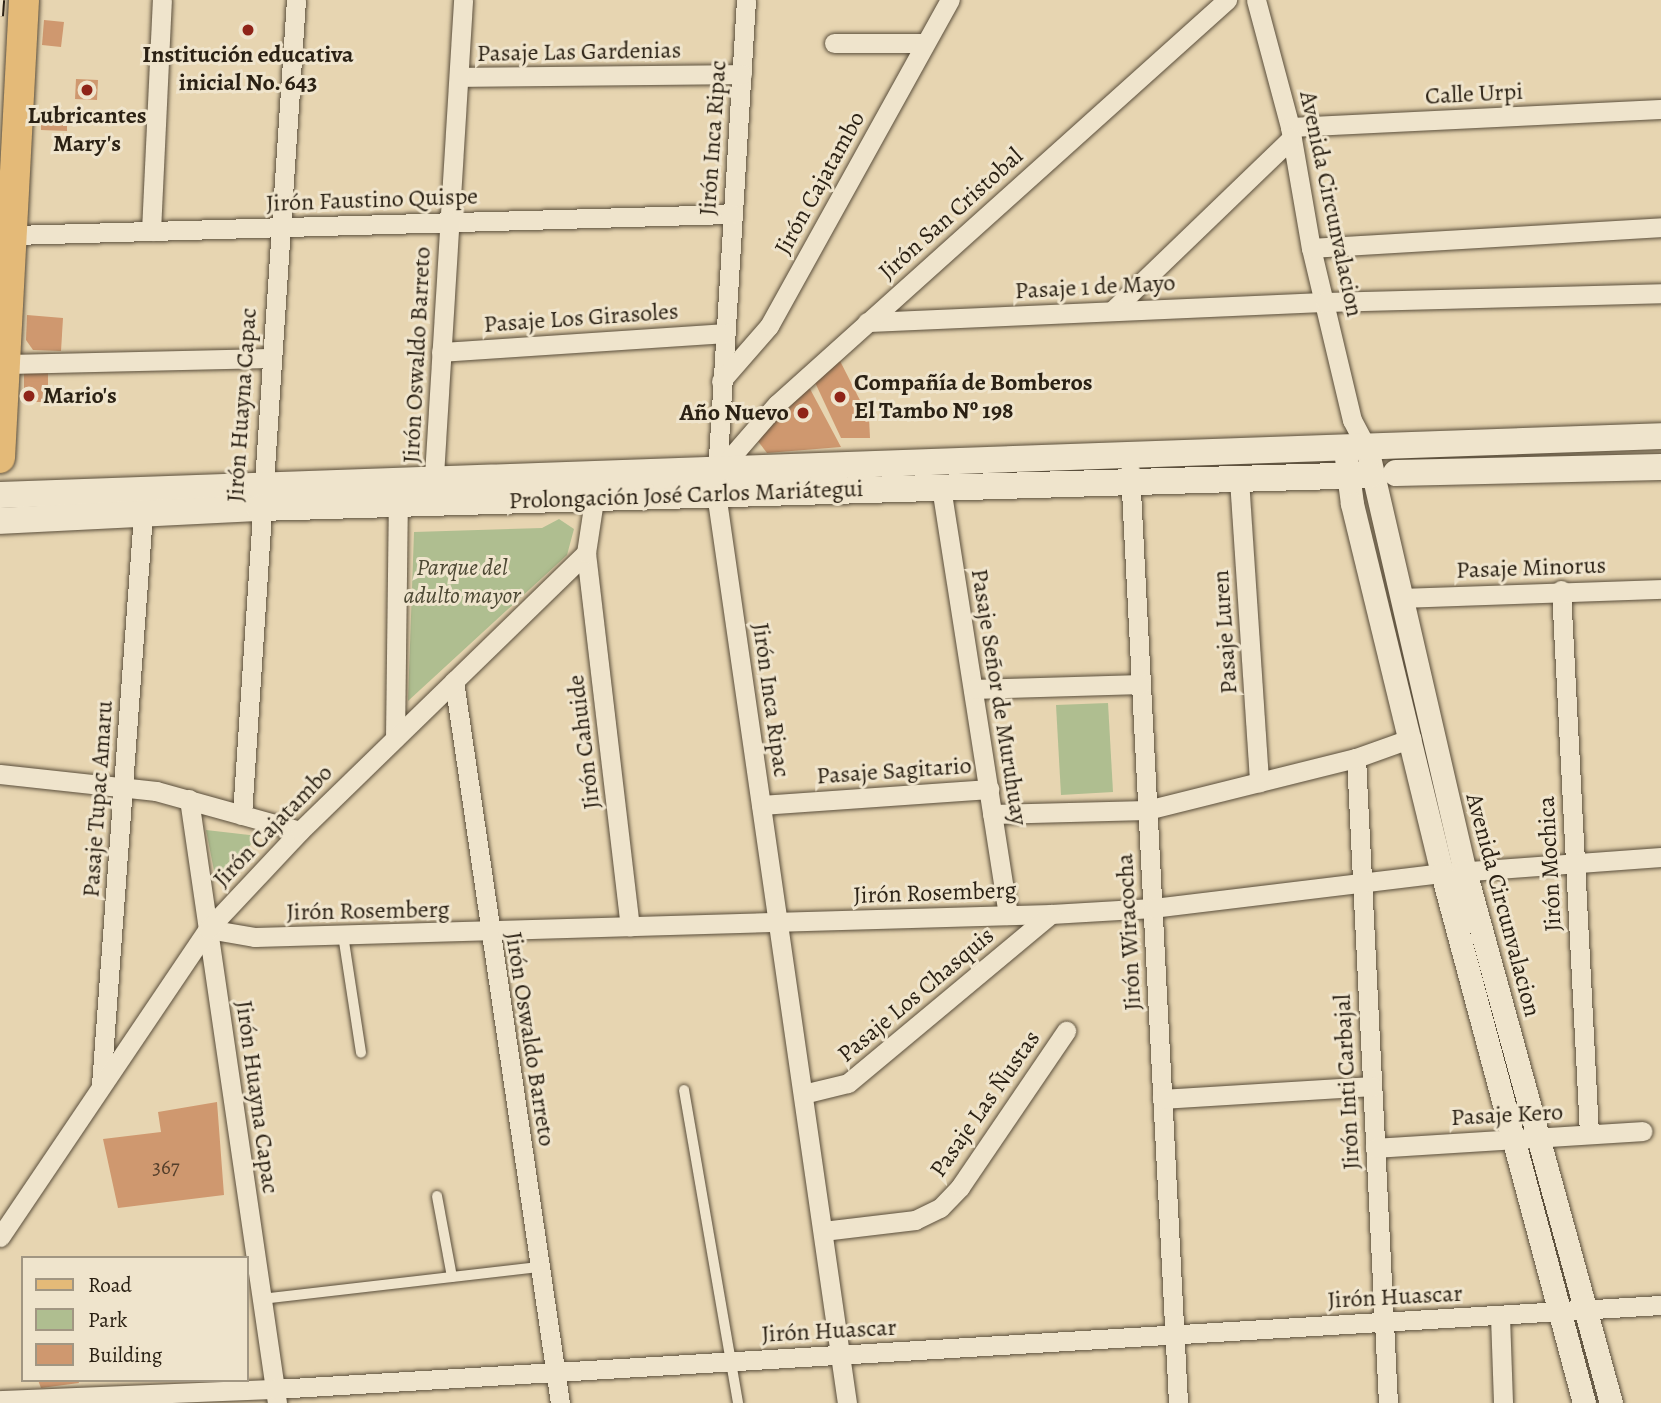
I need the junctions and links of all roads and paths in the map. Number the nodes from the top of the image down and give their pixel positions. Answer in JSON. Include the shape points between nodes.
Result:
{"nodes":[{"id":1,"x":24,"y":0,"type":"edge"},
{"id":2,"x":162,"y":0,"type":"edge"},
{"id":3,"x":296,"y":0,"type":"edge"},
{"id":4,"x":464,"y":0,"type":"edge"},
{"id":5,"x":746,"y":0,"type":"edge"},
{"id":6,"x":950,"y":0,"type":"edge"},
{"id":7,"x":1227,"y":0,"type":"edge"},
{"id":8,"x":1256,"y":0,"type":"edge"},
{"id":9,"x":834,"y":43,"type":"dead end"},
{"id":10,"x":925,"y":43,"type":"junction"},
{"id":11,"x":742,"y":74,"type":"junction"},
{"id":12,"x":458,"y":78,"type":"junction"},
{"id":13,"x":1661,"y":109,"type":"edge"},
{"id":14,"x":1291,"y":133,"type":"junction"},
{"id":15,"x":732,"y":214,"type":"junction"},
{"id":16,"x":450,"y":222,"type":"junction"},
{"id":17,"x":280,"y":227,"type":"junction"},
{"id":18,"x":1661,"y":229,"type":"edge"},
{"id":19,"x":151,"y":231,"type":"junction"},
{"id":20,"x":14,"y":234,"type":"junction"},
{"id":21,"x":1311,"y":248,"type":"junction"},
{"id":22,"x":1661,"y":293,"type":"edge"},
{"id":23,"x":1325,"y":302,"type":"junction"},
{"id":24,"x":1112,"y":310,"type":"junction"},
{"id":25,"x":867,"y":322,"type":"junction"},
{"id":26,"x":724,"y":333,"type":"junction"},
{"id":27,"x":441,"y":352,"type":"junction"},
{"id":28,"x":271,"y":358,"type":"junction"},
{"id":29,"x":6,"y":364,"type":"junction"},
{"id":30,"x":722,"y":381,"type":"junction"},
{"id":31,"x":1661,"y":436,"type":"edge"},
{"id":32,"x":1356,"y":449,"type":"junction"},
{"id":33,"x":0,"y":458,"type":"edge"},
{"id":34,"x":1661,"y":467,"type":"edge"},
{"id":35,"x":1130,"y":470,"type":"junction"},
{"id":36,"x":1372,"y":475,"type":"junction"},
{"id":37,"x":1239,"y":479,"type":"junction"},
{"id":38,"x":717,"y":483,"type":"junction"},
{"id":39,"x":596,"y":487,"type":"junction"},
{"id":40,"x":941,"y":487,"type":"junction"},
{"id":41,"x":433,"y":492,"type":"junction"},
{"id":42,"x":398,"y":493,"type":"junction"},
{"id":43,"x":0,"y":495,"type":"edge"},
{"id":44,"x":260,"y":496,"type":"junction"},
{"id":45,"x":143,"y":514,"type":"junction"},
{"id":46,"x":0,"y":521,"type":"edge"},
{"id":47,"x":586,"y":553,"type":"junction"},
{"id":48,"x":1661,"y":589,"type":"edge"},
{"id":49,"x":1561,"y":590,"type":"junction"},
{"id":50,"x":1402,"y":598,"type":"junction"},
{"id":51,"x":454,"y":681,"type":"junction"},
{"id":52,"x":1141,"y":684,"type":"junction"},
{"id":53,"x":973,"y":689,"type":"junction"},
{"id":54,"x":395,"y":738,"type":"junction"},
{"id":55,"x":1412,"y":738,"type":"junction"},
{"id":56,"x":1356,"y":758,"type":"junction"},
{"id":57,"x":0,"y":774,"type":"edge"},
{"id":58,"x":1259,"y":782,"type":"junction"},
{"id":59,"x":123,"y":788,"type":"junction"},
{"id":60,"x":989,"y":789,"type":"junction"},
{"id":61,"x":189,"y":799,"type":"junction"},
{"id":62,"x":761,"y":805,"type":"junction"},
{"id":63,"x":1147,"y":810,"type":"junction"},
{"id":64,"x":992,"y":814,"type":"junction"},
{"id":65,"x":242,"y":815,"type":"junction"},
{"id":66,"x":300,"y":831,"type":"junction"},
{"id":67,"x":1661,"y":857,"type":"edge"},
{"id":68,"x":1574,"y":863,"type":"junction"},
{"id":69,"x":1454,"y":872,"type":"junction"},
{"id":70,"x":1362,"y":881,"type":"junction"},
{"id":71,"x":1153,"y":908,"type":"junction"},
{"id":72,"x":1051,"y":914,"type":"junction"},
{"id":73,"x":1008,"y":915,"type":"junction"},
{"id":74,"x":778,"y":922,"type":"junction"},
{"id":75,"x":631,"y":926,"type":"junction"},
{"id":76,"x":208,"y":929,"type":"junction"},
{"id":77,"x":489,"y":933,"type":"junction"},
{"id":78,"x":343,"y":936,"type":"junction"},
{"id":79,"x":1066,"y":1031,"type":"dead end"},
{"id":80,"x":361,"y":1053,"type":"dead end"},
{"id":81,"x":1372,"y":1086,"type":"junction"},
{"id":82,"x":101,"y":1087,"type":"junction"},
{"id":83,"x":684,"y":1090,"type":"dead end"},
{"id":84,"x":803,"y":1094,"type":"junction"},
{"id":85,"x":1162,"y":1099,"type":"junction"},
{"id":86,"x":1642,"y":1131,"type":"dead end"},
{"id":87,"x":1588,"y":1134,"type":"junction"},
{"id":88,"x":1538,"y":1138,"type":"junction"},
{"id":89,"x":1512,"y":1139,"type":"junction"},
{"id":90,"x":1376,"y":1148,"type":"junction"},
{"id":91,"x":437,"y":1196,"type":"dead end"},
{"id":92,"x":823,"y":1231,"type":"junction"},
{"id":93,"x":0,"y":1237,"type":"edge"},
{"id":94,"x":540,"y":1267,"type":"junction"},
{"id":95,"x":452,"y":1277,"type":"junction"},
{"id":96,"x":262,"y":1299,"type":"junction"},
{"id":97,"x":1661,"y":1305,"type":"edge"},
{"id":98,"x":1585,"y":1310,"type":"junction"},
{"id":99,"x":1557,"y":1312,"type":"junction"},
{"id":100,"x":1500,"y":1316,"type":"junction"},
{"id":101,"x":1384,"y":1322,"type":"junction"},
{"id":102,"x":1175,"y":1334,"type":"junction"},
{"id":103,"x":841,"y":1355,"type":"junction"},
{"id":104,"x":731,"y":1361,"type":"junction"},
{"id":105,"x":555,"y":1372,"type":"junction"},
{"id":106,"x":276,"y":1396,"type":"edge"},
{"id":107,"x":0,"y":1400,"type":"edge"},
{"id":108,"x":560,"y":1403,"type":"edge"},
{"id":109,"x":738,"y":1403,"type":"edge"},
{"id":110,"x":848,"y":1403,"type":"edge"},
{"id":111,"x":1178,"y":1403,"type":"edge"},
{"id":112,"x":1388,"y":1403,"type":"edge"},
{"id":113,"x":1503,"y":1403,"type":"edge"},
{"id":114,"x":1584,"y":1403,"type":"edge"},
{"id":115,"x":1611,"y":1403,"type":"edge"}],
"edges":[{"from":1,"to":20,"type":"main road"},
{"from":2,"to":19,"type":"street"},
{"from":3,"to":17,"type":"street","name":"Jirón Huayna Capac"},
{"from":4,"to":12,"type":"street","name":"Jirón Oswaldo Barreto"},
{"from":5,"to":11,"type":"street","name":"Jirón Inca Ripac"},
{"from":6,"to":10,"type":"street","name":"Jirón Cajatambo"},
{"from":7,"to":25,"type":"street","name":"Jirón San Cristobal"},
{"from":8,"to":14,"type":"street","name":"Avenida Circunvalacion"},
{"from":9,"to":10,"type":"street"},
{"from":10,"to":30,"type":"street","name":"Jirón Cajatambo","via":[[769,326]]},
{"from":11,"to":12,"type":"street","name":"Pasaje Las Gardenias"},
{"from":11,"to":15,"type":"street","name":"Jirón Inca Ripac"},
{"from":12,"to":16,"type":"street","name":"Jirón Oswaldo Barreto"},
{"from":13,"to":14,"type":"street","name":"Calle Urpi"},
{"from":14,"to":21,"type":"street","name":"Avenida Circunvalacion"},
{"from":14,"to":24,"type":"street"},
{"from":15,"to":16,"type":"street","name":"Jirón Faustino Quispe"},
{"from":15,"to":26,"type":"street","name":"Jirón Inca Ripac"},
{"from":16,"to":17,"type":"street","name":"Jirón Faustino Quispe"},
{"from":16,"to":27,"type":"street","name":"Jirón Oswaldo Barreto"},
{"from":17,"to":19,"type":"street","name":"Jirón Faustino Quispe"},
{"from":17,"to":28,"type":"street","name":"Jirón Huayna Capac"},
{"from":18,"to":21,"type":"street"},
{"from":19,"to":20,"type":"street","name":"Jirón Faustino Quispe"},
{"from":20,"to":29,"type":"main road"},
{"from":21,"to":23,"type":"street","name":"Avenida Circunvalacion"},
{"from":22,"to":23,"type":"street","name":"Pasaje 1 de Mayo"},
{"from":23,"to":24,"type":"street","name":"Pasaje 1 de Mayo"},
{"from":23,"to":32,"type":"street","name":"Avenida Circunvalacion"},
{"from":24,"to":25,"type":"street","name":"Pasaje 1 de Mayo"},
{"from":25,"to":38,"type":"street","name":"Jirón San Cristobal","via":[[777,404]]},
{"from":26,"to":27,"type":"street","name":"Pasaje Los Girasoles"},
{"from":26,"to":30,"type":"street","name":"Jirón Inca Ripac"},
{"from":27,"to":41,"type":"street","name":"Jirón Oswaldo Barreto"},
{"from":28,"to":29,"type":"street"},
{"from":28,"to":44,"type":"street","name":"Jirón Huayna Capac"},
{"from":29,"to":33,"type":"main road"},
{"from":30,"to":38,"type":"street","name":"Jirón Inca Ripac"},
{"from":31,"to":32,"type":"main road","name":"Prolongación José Carlos Mariátegui"},
{"from":32,"to":35,"type":"main road","name":"Prolongación José Carlos Mariátegui"},
{"from":32,"to":36,"type":"street","name":"Avenida Circunvalacion"},
{"from":34,"to":36,"type":"main road","name":"Prolongación José Carlos Mariátegui"},
{"from":35,"to":37,"type":"main road","name":"Prolongación José Carlos Mariátegui"},
{"from":35,"to":38,"type":"main road","name":"Prolongación José Carlos Mariátegui"},
{"from":35,"to":40,"type":"main road","name":"Prolongación José Carlos Mariátegui"},
{"from":35,"to":52,"type":"street","name":"Jirón Wiracocha"},
{"from":36,"to":37,"type":"main road","name":"Prolongación José Carlos Mariátegui"},
{"from":36,"to":50,"type":"street","name":"Avenida Circunvalacion"},
{"from":36,"to":55,"type":"street","name":"Avenida Circunvalacion"},
{"from":37,"to":58,"type":"street","name":"Pasaje Luren"},
{"from":38,"to":39,"type":"main road","name":"Prolongación José Carlos Mariátegui"},
{"from":38,"to":40,"type":"main road","name":"Prolongación José Carlos Mariátegui"},
{"from":38,"to":62,"type":"street","name":"Jirón Inca Ripac"},
{"from":39,"to":41,"type":"main road","name":"Prolongación José Carlos Mariátegui"},
{"from":39,"to":47,"type":"street"},
{"from":40,"to":53,"type":"street","name":"Pasaje Señor de Muruhuay"},
{"from":41,"to":42,"type":"main road","name":"Prolongación José Carlos Mariátegui"},
{"from":42,"to":44,"type":"main road","name":"Prolongación José Carlos Mariátegui"},
{"from":42,"to":54,"type":"street"},
{"from":43,"to":44,"type":"main road","name":"Prolongación José Carlos Mariátegui"},
{"from":44,"to":45,"type":"main road","name":"Prolongación José Carlos Mariátegui"},
{"from":44,"to":65,"type":"street","name":"Jirón Huayna Capac"},
{"from":45,"to":46,"type":"main road","name":"Prolongación José Carlos Mariátegui"},
{"from":45,"to":59,"type":"street","name":"Pasaje Tupac Amaru"},
{"from":47,"to":51,"type":"street","name":"Jirón Cajatambo"},
{"from":47,"to":75,"type":"street","name":"Jirón Cahuide"},
{"from":48,"to":49,"type":"street","name":"Pasaje Minorus"},
{"from":49,"to":50,"type":"street","name":"Pasaje Minorus"},
{"from":49,"to":68,"type":"street","name":"Jirón Mochica"},
{"from":50,"to":69,"type":"street","name":"Avenida Circunvalacion"},
{"from":51,"to":54,"type":"street","name":"Jirón Cajatambo"},
{"from":51,"to":77,"type":"street","name":"Jirón Oswaldo Barreto"},
{"from":52,"to":53,"type":"street"},
{"from":52,"to":63,"type":"street","name":"Jirón Wiracocha"},
{"from":53,"to":60,"type":"street","name":"Pasaje Señor de Muruhuay"},
{"from":54,"to":66,"type":"street","name":"Jirón Cajatambo"},
{"from":55,"to":56,"type":"street"},
{"from":55,"to":69,"type":"street","name":"Avenida Circunvalacion"},
{"from":56,"to":58,"type":"street"},
{"from":56,"to":70,"type":"street","name":"Jirón Inti Carbajal"},
{"from":57,"to":59,"type":"street"},
{"from":58,"to":63,"type":"street"},
{"from":59,"to":61,"type":"street"},
{"from":59,"to":82,"type":"street","name":"Pasaje Tupac Amaru"},
{"from":60,"to":62,"type":"street","name":"Pasaje Sagitario"},
{"from":60,"to":64,"type":"street","name":"Pasaje Señor de Muruhuay"},
{"from":61,"to":65,"type":"street"},
{"from":61,"to":76,"type":"street","name":"Jirón Huayna Capac"},
{"from":62,"to":74,"type":"street","name":"Jirón Inca Ripac"},
{"from":63,"to":64,"type":"street"},
{"from":63,"to":71,"type":"street","name":"Jirón Wiracocha"},
{"from":64,"to":73,"type":"street","name":"Pasaje Señor de Muruhuay"},
{"from":65,"to":66,"type":"street"},
{"from":66,"to":76,"type":"street","name":"Jirón Cajatambo"},
{"from":67,"to":68,"type":"street","name":"Jirón Rosemberg"},
{"from":68,"to":69,"type":"street","name":"Jirón Rosemberg"},
{"from":68,"to":87,"type":"street","name":"Jirón Mochica"},
{"from":69,"to":70,"type":"street","name":"Jirón Rosemberg"},
{"from":69,"to":88,"type":"street","name":"Avenida Circunvalacion"},
{"from":69,"to":89,"type":"street","name":"Avenida Circunvalacion"},
{"from":70,"to":71,"type":"street","name":"Jirón Rosemberg"},
{"from":70,"to":81,"type":"street","name":"Jirón Inti Carbajal"},
{"from":71,"to":72,"type":"street","name":"Jirón Rosemberg"},
{"from":71,"to":85,"type":"street","name":"Jirón Wiracocha"},
{"from":72,"to":73,"type":"street","name":"Jirón Rosemberg"},
{"from":72,"to":84,"type":"street","name":"Pasaje Los Chasquis","via":[[848,1083]]},
{"from":73,"to":74,"type":"street","name":"Jirón Rosemberg"},
{"from":74,"to":75,"type":"street","name":"Jirón Rosemberg"},
{"from":74,"to":84,"type":"street","name":"Jirón Inca Ripac"},
{"from":75,"to":77,"type":"street","name":"Jirón Rosemberg"},
{"from":76,"to":78,"type":"street","name":"Jirón Rosemberg","via":[[255,937]]},
{"from":76,"to":82,"type":"street","name":"Jirón Cajatambo"},
{"from":76,"to":96,"type":"street","name":"Jirón Huayna Capac"},
{"from":77,"to":78,"type":"street","name":"Jirón Rosemberg"},
{"from":77,"to":94,"type":"street","name":"Jirón Oswaldo Barreto"},
{"from":78,"to":80,"type":"lane"},
{"from":79,"to":92,"type":"street","name":"Pasaje Las Ñustas","via":[[961,1187],[940,1208],[915,1220]]},
{"from":81,"to":85,"type":"street"},
{"from":81,"to":90,"type":"street","name":"Jirón Inti Carbajal"},
{"from":82,"to":93,"type":"street","name":"Jirón Cajatambo"},
{"from":83,"to":104,"type":"lane"},
{"from":84,"to":92,"type":"street","name":"Jirón Inca Ripac"},
{"from":85,"to":102,"type":"street","name":"Jirón Wiracocha"},
{"from":86,"to":87,"type":"street","name":"Pasaje Kero"},
{"from":87,"to":88,"type":"street","name":"Pasaje Kero"},
{"from":88,"to":89,"type":"street","name":"Pasaje Kero"},
{"from":88,"to":98,"type":"street","name":"Avenida Circunvalacion"},
{"from":89,"to":90,"type":"street","name":"Pasaje Kero"},
{"from":89,"to":99,"type":"street","name":"Avenida Circunvalacion"},
{"from":90,"to":101,"type":"street","name":"Jirón Inti Carbajal"},
{"from":91,"to":95,"type":"lane"},
{"from":92,"to":103,"type":"street","name":"Jirón Inca Ripac"},
{"from":94,"to":95,"type":"lane"},
{"from":94,"to":105,"type":"street","name":"Jirón Oswaldo Barreto"},
{"from":95,"to":96,"type":"lane"},
{"from":96,"to":106,"type":"street","name":"Jirón Huayna Capac"},
{"from":97,"to":98,"type":"street","name":"Jirón Huascar"},
{"from":98,"to":99,"type":"street","name":"Jirón Huascar"},
{"from":98,"to":115,"type":"street","name":"Avenida Circunvalacion"},
{"from":99,"to":100,"type":"street","name":"Jirón Huascar"},
{"from":99,"to":114,"type":"street","name":"Avenida Circunvalacion"},
{"from":100,"to":101,"type":"street","name":"Jirón Huascar"},
{"from":100,"to":113,"type":"street"},
{"from":101,"to":102,"type":"street","name":"Jirón Huascar"},
{"from":101,"to":112,"type":"street","name":"Jirón Inti Carbajal"},
{"from":102,"to":103,"type":"street","name":"Jirón Huascar"},
{"from":102,"to":111,"type":"street","name":"Jirón Wiracocha"},
{"from":103,"to":104,"type":"street","name":"Jirón Huascar"},
{"from":103,"to":110,"type":"street","name":"Jirón Inca Ripac"},
{"from":104,"to":105,"type":"street","name":"Jirón Huascar"},
{"from":104,"to":109,"type":"lane"},
{"from":105,"to":106,"type":"street","name":"Jirón Huascar"},
{"from":105,"to":108,"type":"street","name":"Jirón Oswaldo Barreto"},
{"from":106,"to":107,"type":"street","name":"Jirón Huascar"}]}
